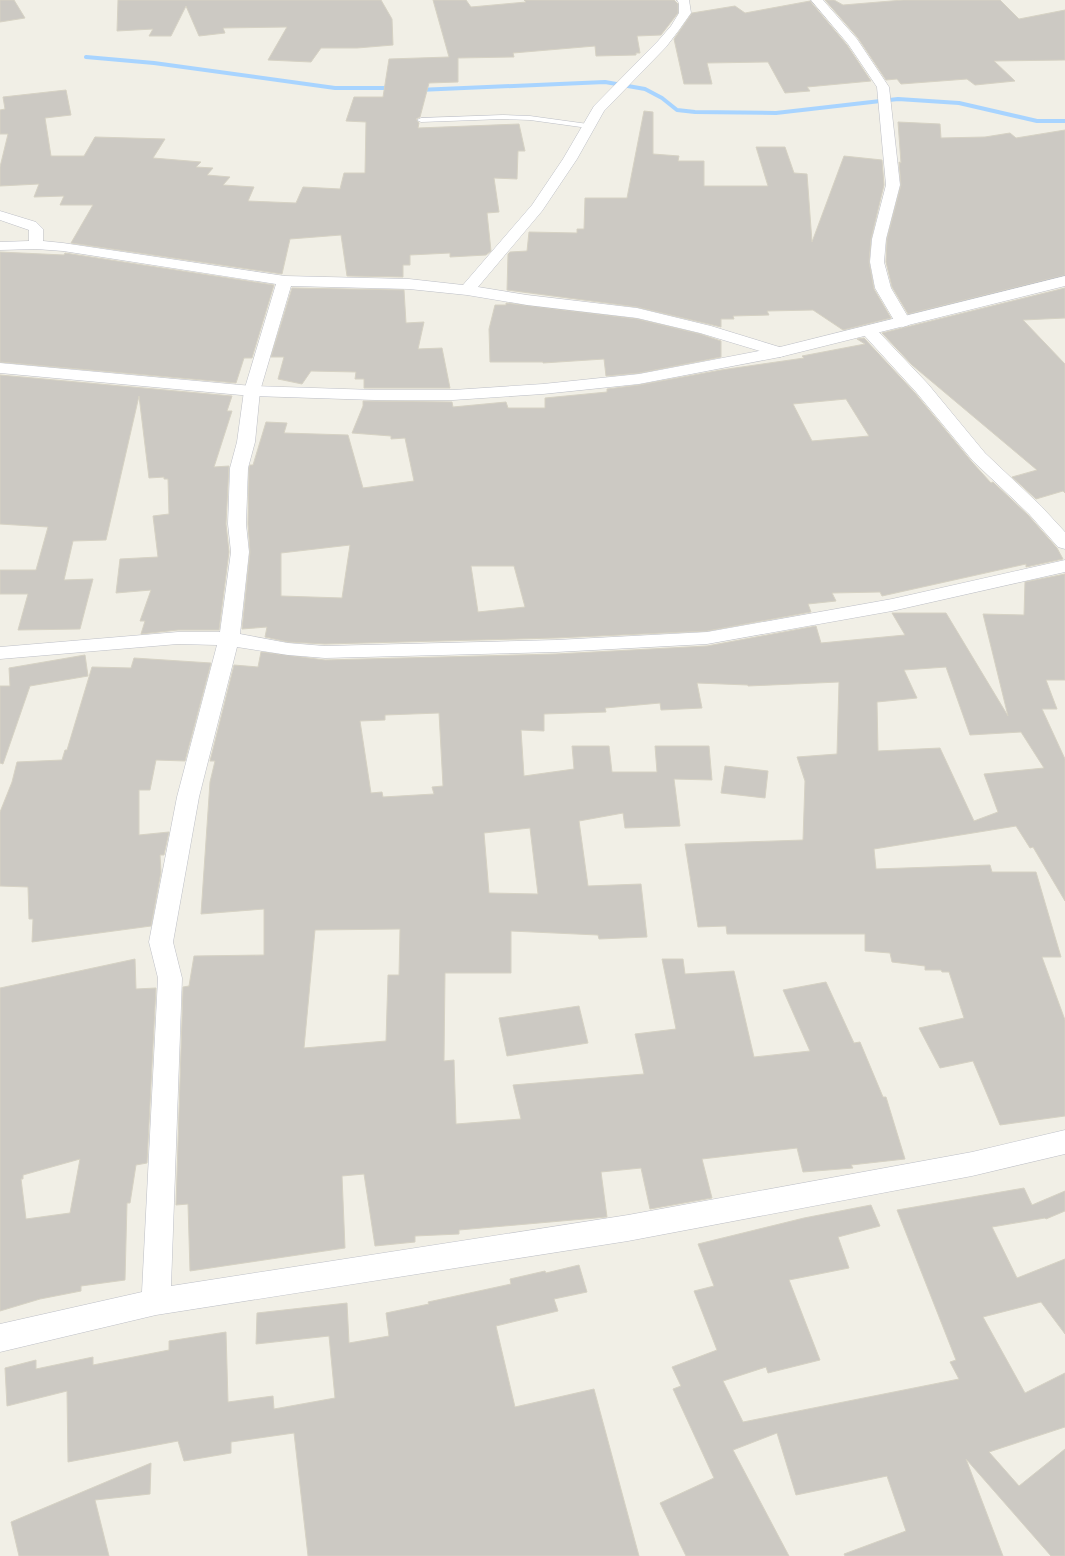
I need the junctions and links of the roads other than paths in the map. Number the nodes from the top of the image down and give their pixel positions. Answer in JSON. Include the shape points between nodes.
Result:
{"nodes":[{"id":1,"x":683,"y":0,"type":"edge"},
{"id":2,"x":817,"y":0,"type":"edge"},
{"id":3,"x":421,"y":120,"type":"dead end"},
{"id":4,"x":588,"y":126,"type":"junction"},
{"id":5,"x":0,"y":215,"type":"edge"},
{"id":6,"x":36,"y":245,"type":"junction"},
{"id":7,"x":0,"y":246,"type":"edge"},
{"id":8,"x":285,"y":281,"type":"junction"},
{"id":9,"x":1065,"y":281,"type":"edge"},
{"id":10,"x":467,"y":290,"type":"junction"},
{"id":11,"x":903,"y":322,"type":"junction"},
{"id":12,"x":869,"y":331,"type":"junction"},
{"id":13,"x":780,"y":352,"type":"junction"},
{"id":14,"x":0,"y":368,"type":"edge"},
{"id":15,"x":252,"y":391,"type":"junction"},
{"id":16,"x":1065,"y":543,"type":"edge"},
{"id":17,"x":1065,"y":566,"type":"edge"},
{"id":18,"x":229,"y":640,"type":"junction"},
{"id":19,"x":0,"y":653,"type":"edge"},
{"id":20,"x":1065,"y":1142,"type":"edge"},
{"id":21,"x":156,"y":1302,"type":"junction"},
{"id":22,"x":0,"y":1338,"type":"edge"}],
"edges":[{"from":1,"to":4,"type":"street","via":[[684,13],[675,28],[599,110]]},
{"from":2,"to":11,"type":"street","via":[[853,42],[882,87],[893,185],[879,240],[877,262],[883,288]]},
{"from":3,"to":4,"type":"lane","via":[[504,117]]},
{"from":4,"to":10,"type":"street","via":[[537,208]]},
{"from":5,"to":6,"type":"street","via":[[36,229]]},
{"from":6,"to":7,"type":"street"},
{"from":6,"to":8,"type":"street"},
{"from":8,"to":10,"type":"street","via":[[409,284]]},
{"from":8,"to":15,"type":"street"},
{"from":9,"to":11,"type":"street"},
{"from":10,"to":13,"type":"street","via":[[637,313],[705,329]]},
{"from":11,"to":12,"type":"street"},
{"from":12,"to":13,"type":"street"},
{"from":12,"to":16,"type":"street","via":[[922,388],[979,456]]},
{"from":13,"to":15,"type":"street","via":[[639,379],[543,389],[383,395]]},
{"from":14,"to":15,"type":"street"},
{"from":15,"to":18,"type":"street","via":[[240,468],[237,524],[240,552]]},
{"from":17,"to":18,"type":"street","via":[[892,605],[707,638],[556,646],[325,652]]},
{"from":18,"to":19,"type":"street","via":[[142,640]]},
{"from":18,"to":21,"type":"street","via":[[188,797],[161,942],[170,978]]},
{"from":20,"to":21,"type":"street","via":[[972,1164],[628,1228]]},
{"from":21,"to":22,"type":"street"}]}
